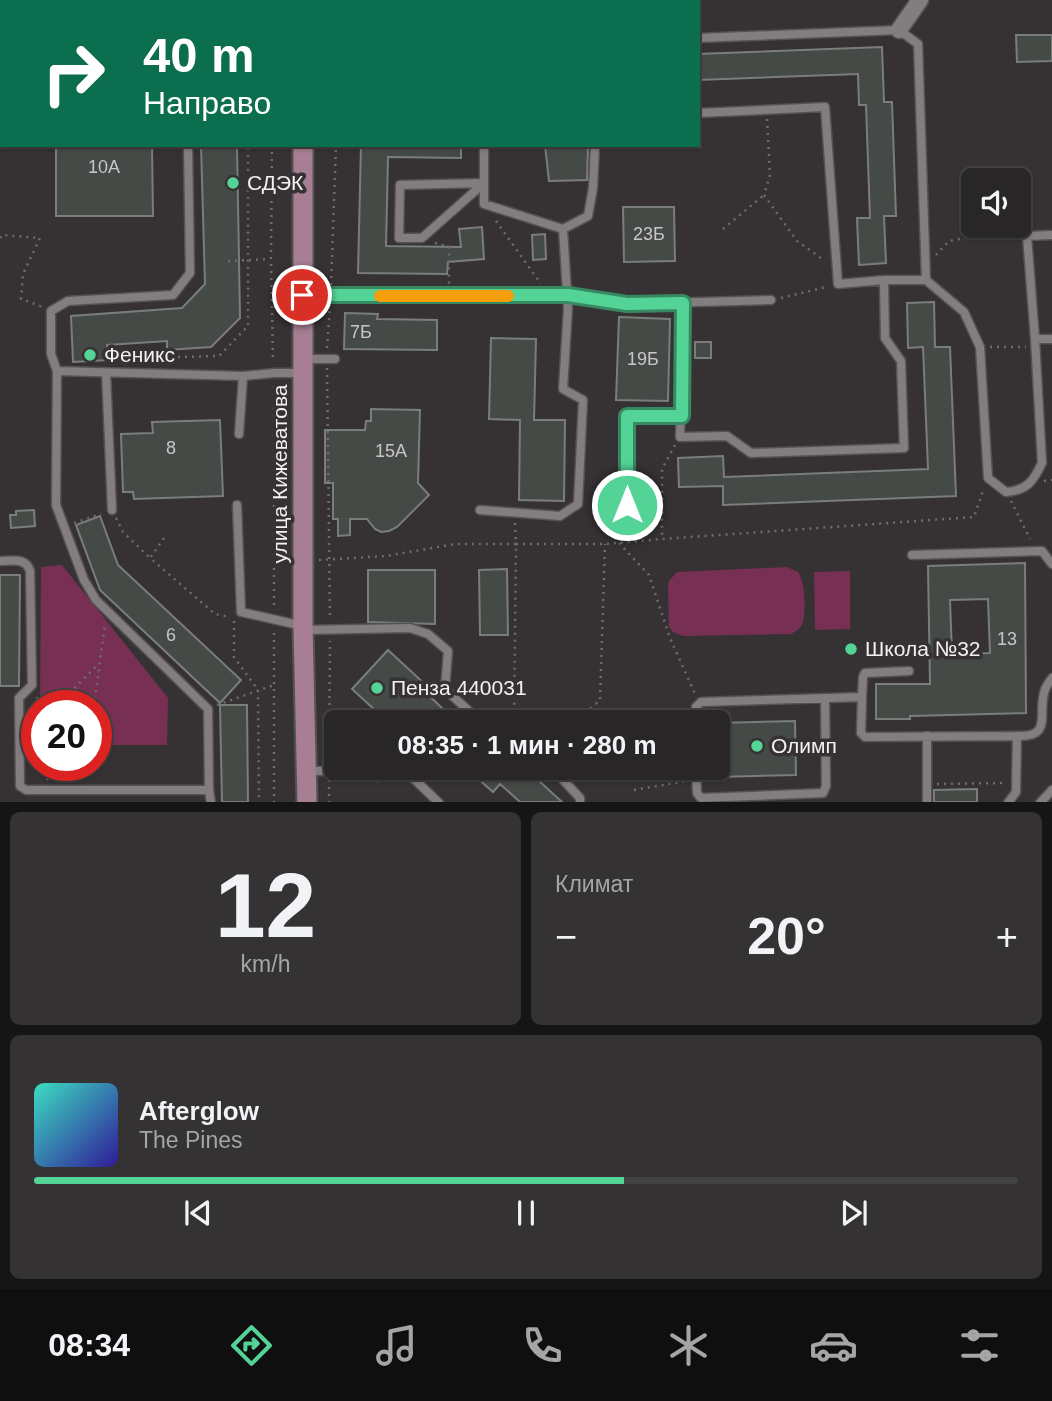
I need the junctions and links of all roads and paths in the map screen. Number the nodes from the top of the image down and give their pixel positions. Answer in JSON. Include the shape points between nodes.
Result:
{"nodes":[{"id":1,"x":920,"y":0,"type":"edge"},
{"id":2,"x":899,"y":30,"type":"junction"},
{"id":3,"x":700,"y":37,"type":"edge"},
{"id":4,"x":766,"y":110,"type":"junction"},
{"id":5,"x":700,"y":113,"type":"edge"},
{"id":6,"x":188,"y":147,"type":"edge"},
{"id":7,"x":248,"y":147,"type":"edge"},
{"id":8,"x":271,"y":147,"type":"edge"},
{"id":9,"x":303,"y":147,"type":"edge"},
{"id":10,"x":336,"y":147,"type":"edge"},
{"id":11,"x":484,"y":147,"type":"edge"},
{"id":12,"x":595,"y":147,"type":"edge"},
{"id":13,"x":484,"y":183,"type":"junction"},
{"id":14,"x":764,"y":195,"type":"junction"},
{"id":15,"x":484,"y":204,"type":"junction"},
{"id":16,"x":564,"y":229,"type":"junction"},
{"id":17,"x":723,"y":229,"type":"dead end"},
{"id":18,"x":1052,"y":235,"type":"edge"},
{"id":19,"x":1031,"y":236,"type":"edge"},
{"id":20,"x":0,"y":238,"type":"edge"},
{"id":21,"x":964,"y":238,"type":"edge"},
{"id":22,"x":1027,"y":238,"type":"edge"},
{"id":23,"x":444,"y":246,"type":"dead end"},
{"id":24,"x":271,"y":259,"type":"junction"},
{"id":25,"x":228,"y":261,"type":"dead end"},
{"id":26,"x":249,"y":261,"type":"junction"},
{"id":27,"x":836,"y":269,"type":"junction"},
{"id":28,"x":449,"y":274,"type":"dead end"},
{"id":29,"x":884,"y":280,"type":"junction"},
{"id":30,"x":926,"y":280,"type":"junction"},
{"id":31,"x":838,"y":284,"type":"junction"},
{"id":32,"x":302,"y":295,"type":"junction"},
{"id":33,"x":549,"y":295,"type":"junction"},
{"id":34,"x":568,"y":295,"type":"junction"},
{"id":35,"x":331,"y":296,"type":"junction"},
{"id":36,"x":771,"y":300,"type":"joint"},
{"id":37,"x":683,"y":303,"type":"junction"},
{"id":38,"x":51,"y":311,"type":"junction"},
{"id":39,"x":1052,"y":339,"type":"edge"},
{"id":40,"x":1035,"y":343,"type":"junction"},
{"id":41,"x":980,"y":347,"type":"junction"},
{"id":42,"x":331,"y":359,"type":"junction"},
{"id":43,"x":303,"y":366,"type":"junction"},
{"id":44,"x":57,"y":371,"type":"junction"},
{"id":45,"x":106,"y":373,"type":"junction"},
{"id":46,"x":141,"y":373,"type":"junction"},
{"id":47,"x":274,"y":373,"type":"junction"},
{"id":48,"x":243,"y":376,"type":"junction"},
{"id":49,"x":682,"y":416,"type":"junction"},
{"id":50,"x":239,"y":434,"type":"dead end"},
{"id":51,"x":680,"y":437,"type":"junction"},
{"id":52,"x":988,"y":478,"type":"junction"},
{"id":53,"x":1006,"y":492,"type":"junction"},
{"id":54,"x":237,"y":505,"type":"dead end"},
{"id":55,"x":627,"y":505,"type":"dead end"},
{"id":56,"x":112,"y":510,"type":"junction"},
{"id":57,"x":480,"y":510,"type":"dead end"},
{"id":58,"x":515,"y":512,"type":"junction"},
{"id":59,"x":64,"y":526,"type":"junction"},
{"id":60,"x":164,"y":537,"type":"dead end"},
{"id":61,"x":662,"y":539,"type":"junction"},
{"id":62,"x":619,"y":542,"type":"junction"},
{"id":63,"x":1031,"y":542,"type":"dead end"},
{"id":64,"x":516,"y":544,"type":"junction"},
{"id":65,"x":605,"y":544,"type":"junction"},
{"id":66,"x":912,"y":555,"type":"dead end"},
{"id":67,"x":150,"y":558,"type":"junction"},
{"id":68,"x":329,"y":559,"type":"junction"},
{"id":69,"x":0,"y":561,"type":"edge"},
{"id":70,"x":303,"y":562,"type":"junction"},
{"id":71,"x":1052,"y":564,"type":"edge"},
{"id":72,"x":106,"y":611,"type":"junction"},
{"id":73,"x":274,"y":620,"type":"junction"},
{"id":74,"x":303,"y":628,"type":"junction"},
{"id":75,"x":330,"y":630,"type":"junction"},
{"id":76,"x":100,"y":662,"type":"junction"},
{"id":77,"x":909,"y":671,"type":"dead end"},
{"id":78,"x":1052,"y":678,"type":"edge"},
{"id":79,"x":274,"y":684,"type":"junction"},
{"id":80,"x":73,"y":690,"type":"edge"},
{"id":81,"x":96,"y":690,"type":"edge"},
{"id":82,"x":258,"y":690,"type":"junction"},
{"id":83,"x":862,"y":697,"type":"junction"},
{"id":84,"x":19,"y":698,"type":"joint"},
{"id":85,"x":825,"y":698,"type":"junction"},
{"id":86,"x":698,"y":703,"type":"junction"},
{"id":87,"x":208,"y":709,"type":"junction"},
{"id":88,"x":329,"y":710,"type":"edge"},
{"id":89,"x":468,"y":710,"type":"edge"},
{"id":90,"x":515,"y":710,"type":"edge"},
{"id":91,"x":589,"y":710,"type":"edge"},
{"id":92,"x":696,"y":710,"type":"edge"},
{"id":93,"x":927,"y":736,"type":"junction"},
{"id":94,"x":1017,"y":736,"type":"junction"},
{"id":95,"x":306,"y":771,"type":"junction"},
{"id":96,"x":324,"y":772,"type":"edge"},
{"id":97,"x":329,"y":780,"type":"edge"},
{"id":98,"x":415,"y":780,"type":"edge"},
{"id":99,"x":563,"y":780,"type":"edge"},
{"id":100,"x":696,"y":780,"type":"joint"},
{"id":101,"x":1016,"y":783,"type":"junction"},
{"id":102,"x":927,"y":784,"type":"junction"},
{"id":103,"x":209,"y":790,"type":"junction"},
{"id":104,"x":634,"y":790,"type":"dead end"},
{"id":105,"x":211,"y":802,"type":"edge"},
{"id":106,"x":259,"y":802,"type":"edge"},
{"id":107,"x":274,"y":802,"type":"edge"},
{"id":108,"x":307,"y":802,"type":"edge"},
{"id":109,"x":329,"y":802,"type":"edge"},
{"id":110,"x":438,"y":802,"type":"edge"},
{"id":111,"x":580,"y":802,"type":"edge"},
{"id":112,"x":927,"y":802,"type":"edge"},
{"id":113,"x":1009,"y":802,"type":"edge"}],
"edges":[{"from":1,"to":2,"type":"street"},
{"from":2,"to":3,"type":"lane"},
{"from":2,"to":30,"type":"lane","via":[[918,44]]},
{"from":4,"to":5,"type":"lane"},
{"from":4,"to":14,"type":"path","via":[[770,175]]},
{"from":4,"to":27,"type":"lane","via":[[825,107]]},
{"from":6,"to":38,"type":"lane","via":[[190,273],[173,295],[68,301]]},
{"from":7,"to":26,"type":"path"},
{"from":8,"to":24,"type":"path"},
{"from":9,"to":32,"type":"main road","name":"улица Кижеватова"},
{"from":10,"to":35,"type":"path"},
{"from":11,"to":13,"type":"lane"},
{"from":12,"to":16,"type":"lane","via":[[588,216]]},
{"from":13,"to":13,"type":"lane","via":[[400,185],[399,238],[422,238]]},
{"from":13,"to":15,"type":"lane"},
{"from":14,"to":17,"type":"path"},
{"from":14,"to":27,"type":"path","via":[[797,241]]},
{"from":15,"to":16,"type":"lane"},
{"from":15,"to":33,"type":"path"},
{"from":16,"to":34,"type":"lane"},
{"from":18,"to":19,"type":"lane"},
{"from":20,"to":38,"type":"path","via":[[40,238],[23,274],[21,299]]},
{"from":21,"to":30,"type":"path","via":[[949,241],[934,257]]},
{"from":22,"to":40,"type":"lane"},
{"from":23,"to":28,"type":"path","via":[[449,247]]},
{"from":24,"to":26,"type":"path"},
{"from":24,"to":47,"type":"path"},
{"from":25,"to":26,"type":"path"},
{"from":26,"to":46,"type":"path","via":[[248,326],[219,356],[141,358]]},
{"from":27,"to":31,"type":"lane"},
{"from":29,"to":30,"type":"lane"},
{"from":29,"to":31,"type":"lane"},
{"from":29,"to":51,"type":"lane","via":[[885,338],[901,361],[904,448],[751,453],[727,436]]},
{"from":30,"to":41,"type":"lane","via":[[964,312]]},
{"from":31,"to":36,"type":"path"},
{"from":32,"to":35,"type":"lane"},
{"from":32,"to":43,"type":"main road","name":"улица Кижеватова"},
{"from":33,"to":34,"type":"lane"},
{"from":33,"to":35,"type":"lane"},
{"from":34,"to":37,"type":"lane","via":[[627,304]]},
{"from":34,"to":58,"type":"lane","via":[[563,389],[583,400],[578,504],[560,516]]},
{"from":35,"to":42,"type":"path"},
{"from":36,"to":37,"type":"lane"},
{"from":37,"to":49,"type":"lane"},
{"from":38,"to":44,"type":"lane","via":[[51,354]]},
{"from":39,"to":40,"type":"lane"},
{"from":40,"to":41,"type":"path"},
{"from":40,"to":53,"type":"lane","via":[[1042,463],[1034,481],[1022,490]]},
{"from":41,"to":52,"type":"lane"},
{"from":42,"to":43,"type":"lane"},
{"from":42,"to":68,"type":"path"},
{"from":43,"to":47,"type":"lane"},
{"from":43,"to":70,"type":"main road","name":"улица Кижеватова"},
{"from":44,"to":45,"type":"lane"},
{"from":44,"to":59,"type":"lane","via":[[56,505]]},
{"from":45,"to":46,"type":"lane"},
{"from":45,"to":56,"type":"lane"},
{"from":46,"to":48,"type":"lane"},
{"from":47,"to":48,"type":"lane"},
{"from":47,"to":73,"type":"path"},
{"from":48,"to":50,"type":"lane"},
{"from":49,"to":51,"type":"lane"},
{"from":49,"to":55,"type":"lane","via":[[627,416]]},
{"from":51,"to":61,"type":"path","via":[[662,468]]},
{"from":52,"to":53,"type":"lane"},
{"from":52,"to":61,"type":"path","via":[[974,517]]},
{"from":53,"to":63,"type":"path"},
{"from":54,"to":73,"type":"lane","via":[[241,612]]},
{"from":56,"to":59,"type":"path"},
{"from":56,"to":67,"type":"path","via":[[123,532]]},
{"from":57,"to":58,"type":"lane"},
{"from":58,"to":64,"type":"path"},
{"from":59,"to":72,"type":"lane","via":[[84,580]]},
{"from":60,"to":67,"type":"path"},
{"from":61,"to":62,"type":"path"},
{"from":62,"to":65,"type":"path"},
{"from":62,"to":86,"type":"path","via":[[649,575]]},
{"from":64,"to":65,"type":"path"},
{"from":64,"to":68,"type":"path","via":[[455,544],[386,556]]},
{"from":64,"to":90,"type":"path"},
{"from":65,"to":91,"type":"path","via":[[600,700]]},
{"from":66,"to":71,"type":"lane","via":[[1042,551]]},
{"from":67,"to":82,"type":"path","via":[[215,614],[234,617],[234,657]]},
{"from":68,"to":70,"type":"path"},
{"from":68,"to":75,"type":"path"},
{"from":69,"to":84,"type":"lane","via":[[21,561],[30,571],[32,685]]},
{"from":70,"to":74,"type":"main road","name":"улица Кижеватова"},
{"from":72,"to":76,"type":"path"},
{"from":72,"to":87,"type":"lane"},
{"from":73,"to":74,"type":"lane"},
{"from":73,"to":79,"type":"path"},
{"from":74,"to":75,"type":"lane"},
{"from":74,"to":95,"type":"main road","name":"улица Кижеватова"},
{"from":75,"to":88,"type":"path"},
{"from":75,"to":89,"type":"lane","via":[[410,628],[428,634],[448,650],[445,689]]},
{"from":76,"to":80,"type":"path"},
{"from":76,"to":81,"type":"path"},
{"from":77,"to":83,"type":"lane","via":[[865,673]]},
{"from":78,"to":94,"type":"lane","via":[[1044,691],[1041,730],[1030,737]]},
{"from":79,"to":82,"type":"path"},
{"from":79,"to":107,"type":"path"},
{"from":82,"to":87,"type":"path"},
{"from":82,"to":106,"type":"path"},
{"from":83,"to":85,"type":"lane"},
{"from":83,"to":93,"type":"lane","via":[[864,736]]},
{"from":84,"to":103,"type":"lane","via":[[22,789]]},
{"from":85,"to":86,"type":"lane"},
{"from":85,"to":100,"type":"lane","via":[[827,786],[823,793],[701,798]]},
{"from":86,"to":92,"type":"lane"},
{"from":87,"to":103,"type":"lane"},
{"from":93,"to":94,"type":"lane"},
{"from":93,"to":102,"type":"lane"},
{"from":94,"to":101,"type":"lane"},
{"from":95,"to":96,"type":"lane"},
{"from":95,"to":108,"type":"main road","name":"улица Кижеватова"},
{"from":97,"to":109,"type":"path"},
{"from":98,"to":110,"type":"lane"},
{"from":99,"to":111,"type":"lane"},
{"from":100,"to":104,"type":"path"},
{"from":101,"to":102,"type":"path"},
{"from":101,"to":113,"type":"lane"},
{"from":102,"to":112,"type":"lane"},
{"from":103,"to":105,"type":"lane"}]}
